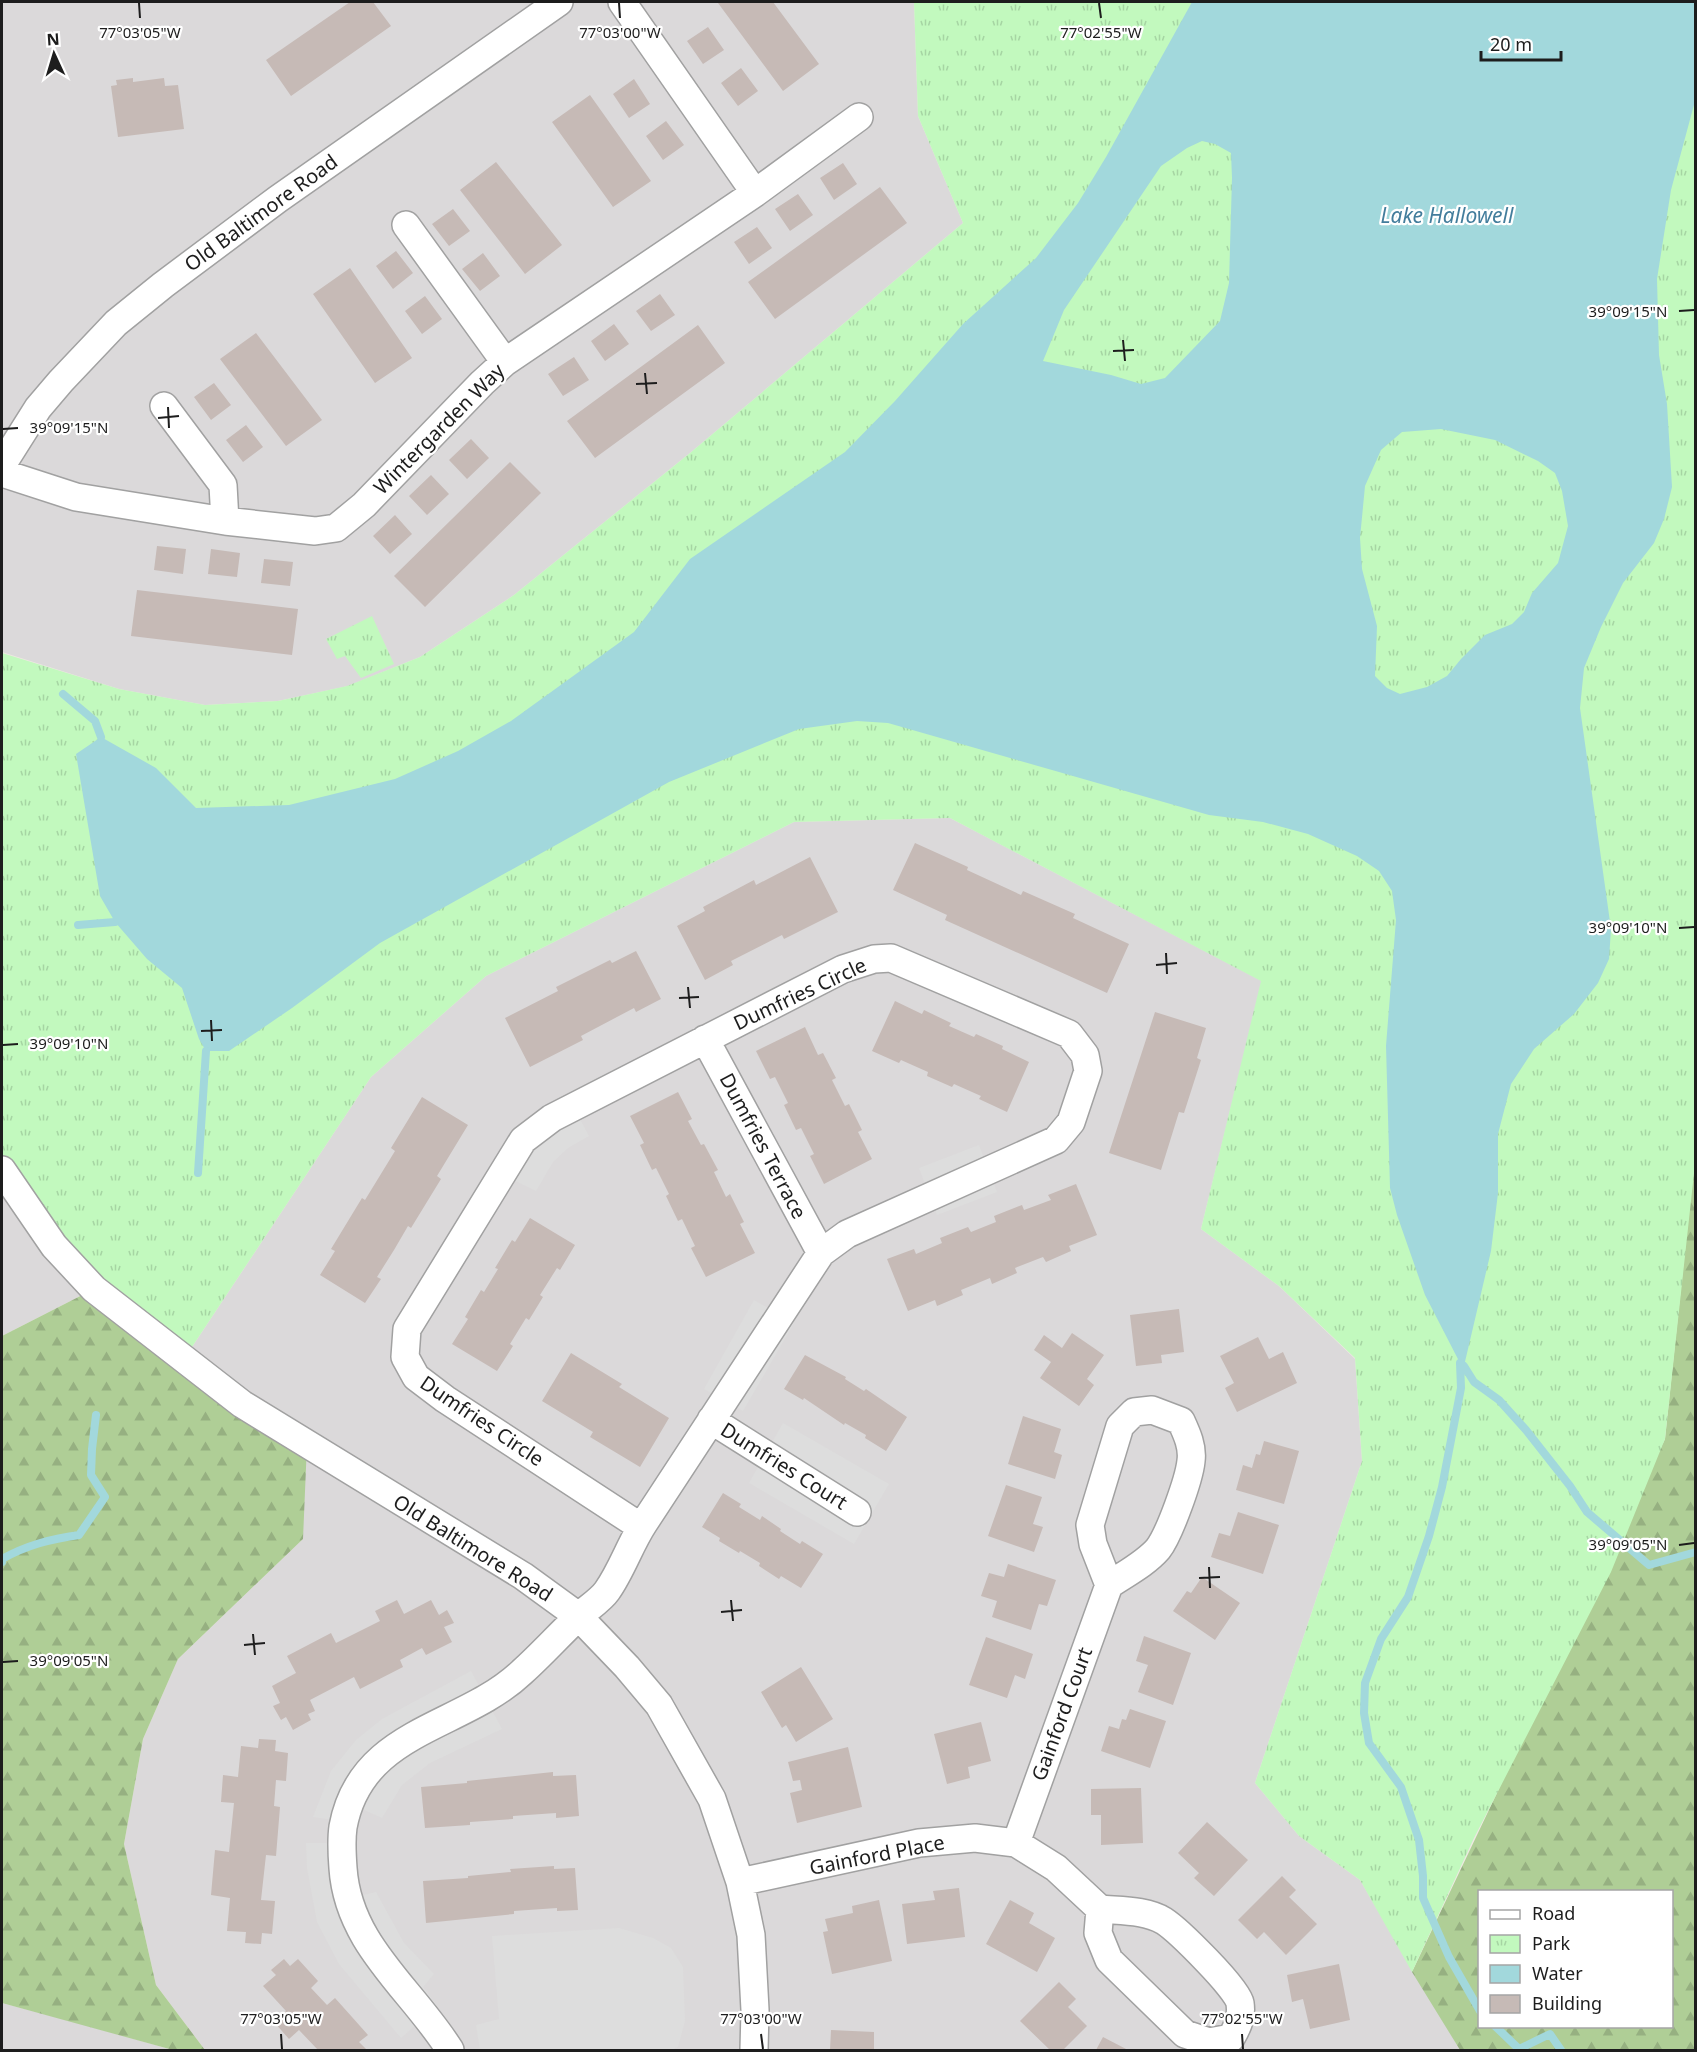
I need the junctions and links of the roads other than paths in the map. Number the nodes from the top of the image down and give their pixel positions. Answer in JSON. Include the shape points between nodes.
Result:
{"nodes":[{"id":1,"x":559,"y":2,"type":"edge"},
{"id":2,"x":622,"y":2,"type":"edge"},
{"id":3,"x":859,"y":117,"type":"dead end"},
{"id":4,"x":755,"y":193,"type":"junction"},
{"id":5,"x":406,"y":225,"type":"dead end"},
{"id":6,"x":505,"y":362,"type":"junction"},
{"id":7,"x":164,"y":406,"type":"dead end"},
{"id":8,"x":2,"y":465,"type":"edge"},
{"id":9,"x":2,"y":473,"type":"edge"},
{"id":10,"x":225,"y":521,"type":"junction"},
{"id":11,"x":705,"y":1039,"type":"junction"},
{"id":12,"x":2,"y":1170,"type":"edge"},
{"id":13,"x":820,"y":1252,"type":"junction"},
{"id":14,"x":711,"y":1420,"type":"junction"},
{"id":15,"x":857,"y":1512,"type":"dead end"},
{"id":16,"x":641,"y":1527,"type":"junction"},
{"id":17,"x":1109,"y":1585,"type":"junction"},
{"id":18,"x":578,"y":1616,"type":"junction"},
{"id":19,"x":1016,"y":1843,"type":"junction"},
{"id":20,"x":740,"y":1882,"type":"junction"},
{"id":21,"x":1100,"y":1909,"type":"junction"},
{"id":22,"x":450,"y":2050,"type":"edge"},
{"id":23,"x":754,"y":2050,"type":"edge"}],
"edges":[{"from":1,"to":8,"type":"street","name":"Old Baltimore Road","via":[[278,199],[116,323],[38,408]]},
{"from":2,"to":4,"type":"street"},
{"from":3,"to":4,"type":"street","name":"Wintergarden Way"},
{"from":4,"to":6,"type":"street","name":"Wintergarden Way"},
{"from":5,"to":6,"type":"street"},
{"from":6,"to":10,"type":"street","name":"Wintergarden Way","via":[[364,505],[336,528],[315,531]]},
{"from":7,"to":10,"type":"street","via":[[223,486]]},
{"from":9,"to":10,"type":"street","name":"Wintergarden Way","via":[[76,497]]},
{"from":11,"to":13,"type":"street","name":"Dumfries Terrace"},
{"from":11,"to":13,"type":"street","name":"Dumfries Circle","via":[[843,969],[891,958],[1069,1034],[1085,1055],[1088,1071],[1071,1122],[1056,1140],[847,1234]]},
{"from":11,"to":16,"type":"street","name":"Dumfries Circle","via":[[552,1118],[523,1140],[407,1329],[405,1358],[416,1377]]},
{"from":12,"to":18,"type":"street","name":"Old Baltimore Road","via":[[54,1246],[94,1289],[242,1404],[523,1576]]},
{"from":13,"to":14,"type":"street","name":"Dumfries Circle"},
{"from":14,"to":15,"type":"street","name":"Dumfries Court"},
{"from":14,"to":16,"type":"street","name":"Dumfries Circle"},
{"from":16,"to":18,"type":"street","name":"Dumfries Circle","via":[[606,1592]]},
{"from":17,"to":17,"type":"street","via":[[1158,1548],[1171,1525],[1191,1461],[1190,1439],[1181,1421],[1152,1410],[1134,1412],[1120,1426],[1090,1525]]},
{"from":17,"to":19,"type":"street","name":"Gainford Court"},
{"from":18,"to":20,"type":"street","name":"Old Baltimore Road","via":[[659,1705],[712,1799]]},
{"from":18,"to":22,"type":"street","name":"Dumfries Circle","via":[[520,1675],[491,1695],[410,1737],[381,1759],[362,1779],[348,1806],[341,1850],[343,1876],[354,1916],[364,1939],[384,1967]]},
{"from":19,"to":20,"type":"street","name":"Gainford Place","via":[[975,1838],[918,1843]]},
{"from":19,"to":21,"type":"street","name":"Gainford Place","via":[[1056,1868]]},
{"from":20,"to":23,"type":"street","name":"Old Baltimore Road","via":[[752,1935]]},
{"from":21,"to":21,"type":"street","via":[[1098,1933],[1109,1960],[1185,2034],[1209,2042],[1232,2038],[1240,2023],[1240,2000],[1221,1974],[1164,1921],[1143,1913]]}]}
